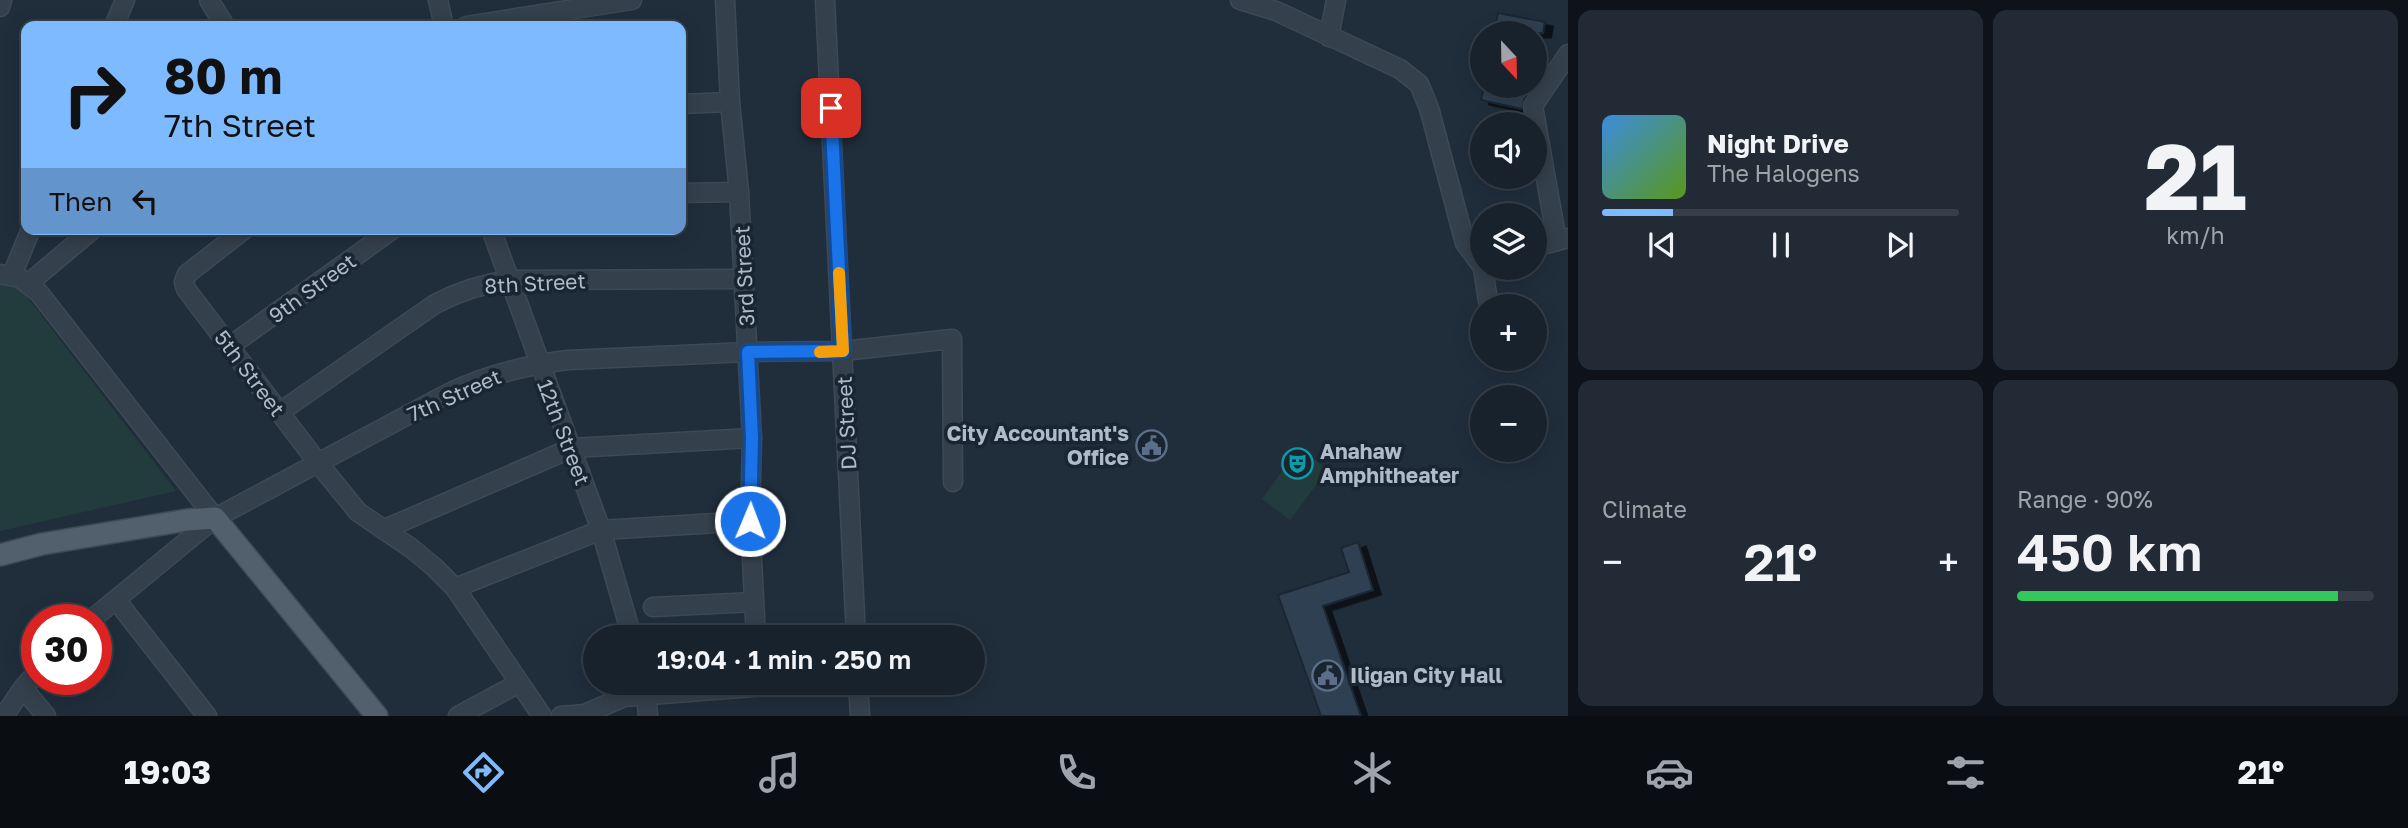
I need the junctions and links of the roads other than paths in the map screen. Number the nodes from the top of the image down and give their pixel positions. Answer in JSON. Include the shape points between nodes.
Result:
{"nodes":[{"id":1,"x":2,"y":0,"type":"edge"},
{"id":2,"x":125,"y":0,"type":"edge"},
{"id":3,"x":209,"y":0,"type":"edge"},
{"id":4,"x":438,"y":0,"type":"edge"},
{"id":5,"x":632,"y":0,"type":"edge"},
{"id":6,"x":725,"y":0,"type":"edge"},
{"id":7,"x":825,"y":0,"type":"edge"},
{"id":8,"x":1240,"y":0,"type":"edge"},
{"id":9,"x":1336,"y":0,"type":"edge"},
{"id":10,"x":0,"y":7,"type":"edge"},
{"id":11,"x":116,"y":21,"type":"edge"},
{"id":12,"x":222,"y":21,"type":"edge"},
{"id":13,"x":443,"y":21,"type":"edge"},
{"id":14,"x":498,"y":21,"type":"edge"},
{"id":15,"x":1329,"y":37,"type":"junction"},
{"id":16,"x":1568,"y":54,"type":"edge"},
{"id":17,"x":730,"y":102,"type":"junction"},
{"id":18,"x":686,"y":104,"type":"edge"},
{"id":19,"x":739,"y":192,"type":"junction"},
{"id":20,"x":686,"y":193,"type":"edge"},
{"id":21,"x":29,"y":235,"type":"edge"},
{"id":22,"x":83,"y":235,"type":"edge"},
{"id":23,"x":237,"y":235,"type":"edge"},
{"id":24,"x":385,"y":235,"type":"edge"},
{"id":25,"x":493,"y":235,"type":"edge"},
{"id":26,"x":1562,"y":240,"type":"edge"},
{"id":27,"x":1470,"y":249,"type":"edge"},
{"id":28,"x":14,"y":277,"type":"edge"},
{"id":29,"x":744,"y":279,"type":"junction"},
{"id":30,"x":510,"y":280,"type":"junction"},
{"id":31,"x":230,"y":346,"type":"junction"},
{"id":32,"x":843,"y":351,"type":"junction"},
{"id":33,"x":748,"y":352,"type":"junction"},
{"id":34,"x":538,"y":363,"type":"junction"},
{"id":35,"x":280,"y":412,"type":"junction"},
{"id":36,"x":752,"y":438,"type":"junction"},
{"id":37,"x":572,"y":449,"type":"junction"},
{"id":38,"x":318,"y":463,"type":"junction"},
{"id":39,"x":953,"y":482,"type":"dead end"},
{"id":40,"x":215,"y":518,"type":"junction"},
{"id":41,"x":750,"y":521,"type":"junction"},
{"id":42,"x":385,"y":529,"type":"junction"},
{"id":43,"x":601,"y":530,"type":"junction"},
{"id":44,"x":0,"y":555,"type":"edge"},
{"id":45,"x":455,"y":588,"type":"junction"},
{"id":46,"x":116,"y":600,"type":"junction"},
{"id":47,"x":754,"y":602,"type":"junction"},
{"id":48,"x":111,"y":604,"type":"edge"},
{"id":49,"x":653,"y":607,"type":"dead end"},
{"id":50,"x":629,"y":625,"type":"edge"},
{"id":51,"x":755,"y":625,"type":"edge"},
{"id":52,"x":855,"y":625,"type":"edge"},
{"id":53,"x":519,"y":683,"type":"junction"},
{"id":54,"x":21,"y":691,"type":"edge"},
{"id":55,"x":29,"y":695,"type":"edge"},
{"id":56,"x":630,"y":695,"type":"edge"},
{"id":57,"x":646,"y":695,"type":"edge"},
{"id":58,"x":859,"y":695,"type":"edge"},
{"id":59,"x":4,"y":716,"type":"edge"},
{"id":60,"x":46,"y":716,"type":"edge"},
{"id":61,"x":207,"y":716,"type":"edge"},
{"id":62,"x":377,"y":716,"type":"edge"},
{"id":63,"x":458,"y":716,"type":"edge"},
{"id":64,"x":542,"y":716,"type":"edge"},
{"id":65,"x":561,"y":716,"type":"edge"},
{"id":66,"x":648,"y":716,"type":"edge"},
{"id":67,"x":860,"y":716,"type":"edge"}],
"edges":[{"from":1,"to":10,"type":"street"},
{"from":2,"to":11,"type":"street"},
{"from":3,"to":12,"type":"street"},
{"from":4,"to":13,"type":"street"},
{"from":5,"to":14,"type":"street"},
{"from":6,"to":17,"type":"street","name":"3rd Street"},
{"from":7,"to":32,"type":"street","name":"DJ Street"},
{"from":8,"to":15,"type":"street","via":[[1276,11]]},
{"from":9,"to":15,"type":"street"},
{"from":15,"to":27,"type":"street","via":[[1401,69],[1419,85]]},
{"from":16,"to":26,"type":"street","via":[[1533,106]]},
{"from":17,"to":18,"type":"street"},
{"from":17,"to":19,"type":"street","name":"3rd Street"},
{"from":19,"to":20,"type":"street"},
{"from":19,"to":29,"type":"street","name":"3rd Street"},
{"from":21,"to":28,"type":"street"},
{"from":22,"to":28,"type":"street"},
{"from":23,"to":31,"type":"street","name":"5th Street","via":[[194,267],[184,282]]},
{"from":24,"to":31,"type":"street","name":"9th Street"},
{"from":25,"to":30,"type":"street","name":"12th Street"},
{"from":28,"to":40,"type":"street","via":[[51,306]]},
{"from":29,"to":30,"type":"street","name":"8th Street"},
{"from":29,"to":33,"type":"street","name":"3rd Street"},
{"from":30,"to":34,"type":"street","name":"12th Street"},
{"from":30,"to":35,"type":"street","name":"8th Street","via":[[460,291],[435,304]]},
{"from":31,"to":35,"type":"street","name":"5th Street"},
{"from":32,"to":33,"type":"street","name":"7th Street"},
{"from":32,"to":39,"type":"street","name":"7th Street","via":[[953,339]]},
{"from":32,"to":52,"type":"street","name":"DJ Street"},
{"from":33,"to":34,"type":"street","name":"7th Street"},
{"from":33,"to":36,"type":"street","name":"3rd Street"},
{"from":34,"to":37,"type":"street","name":"12th Street"},
{"from":34,"to":38,"type":"street","name":"7th Street","via":[[481,379]]},
{"from":35,"to":38,"type":"street","name":"5th Street"},
{"from":36,"to":37,"type":"street"},
{"from":36,"to":41,"type":"street","name":"3rd Street"},
{"from":37,"to":42,"type":"street"},
{"from":37,"to":43,"type":"street","name":"12th Street"},
{"from":38,"to":40,"type":"street","name":"7th Street"},
{"from":38,"to":42,"type":"street","name":"5th Street","via":[[358,512]]},
{"from":40,"to":44,"type":"main road","via":[[42,544]]},
{"from":40,"to":46,"type":"street","name":"7th Street"},
{"from":40,"to":62,"type":"main road"},
{"from":41,"to":43,"type":"street"},
{"from":41,"to":47,"type":"street","name":"3rd Street"},
{"from":42,"to":45,"type":"street","name":"5th Street"},
{"from":43,"to":45,"type":"street"},
{"from":43,"to":50,"type":"street","name":"12th Street"},
{"from":45,"to":53,"type":"street","name":"5th Street"},
{"from":46,"to":48,"type":"street","name":"7th Street"},
{"from":46,"to":61,"type":"street"},
{"from":47,"to":49,"type":"street"},
{"from":47,"to":51,"type":"street","name":"3rd Street"},
{"from":53,"to":63,"type":"street"},
{"from":53,"to":64,"type":"street","name":"5th Street"},
{"from":54,"to":59,"type":"street"},
{"from":55,"to":60,"type":"street"},
{"from":56,"to":65,"type":"street","via":[[585,714]]},
{"from":57,"to":66,"type":"street"},
{"from":58,"to":67,"type":"street"}]}
